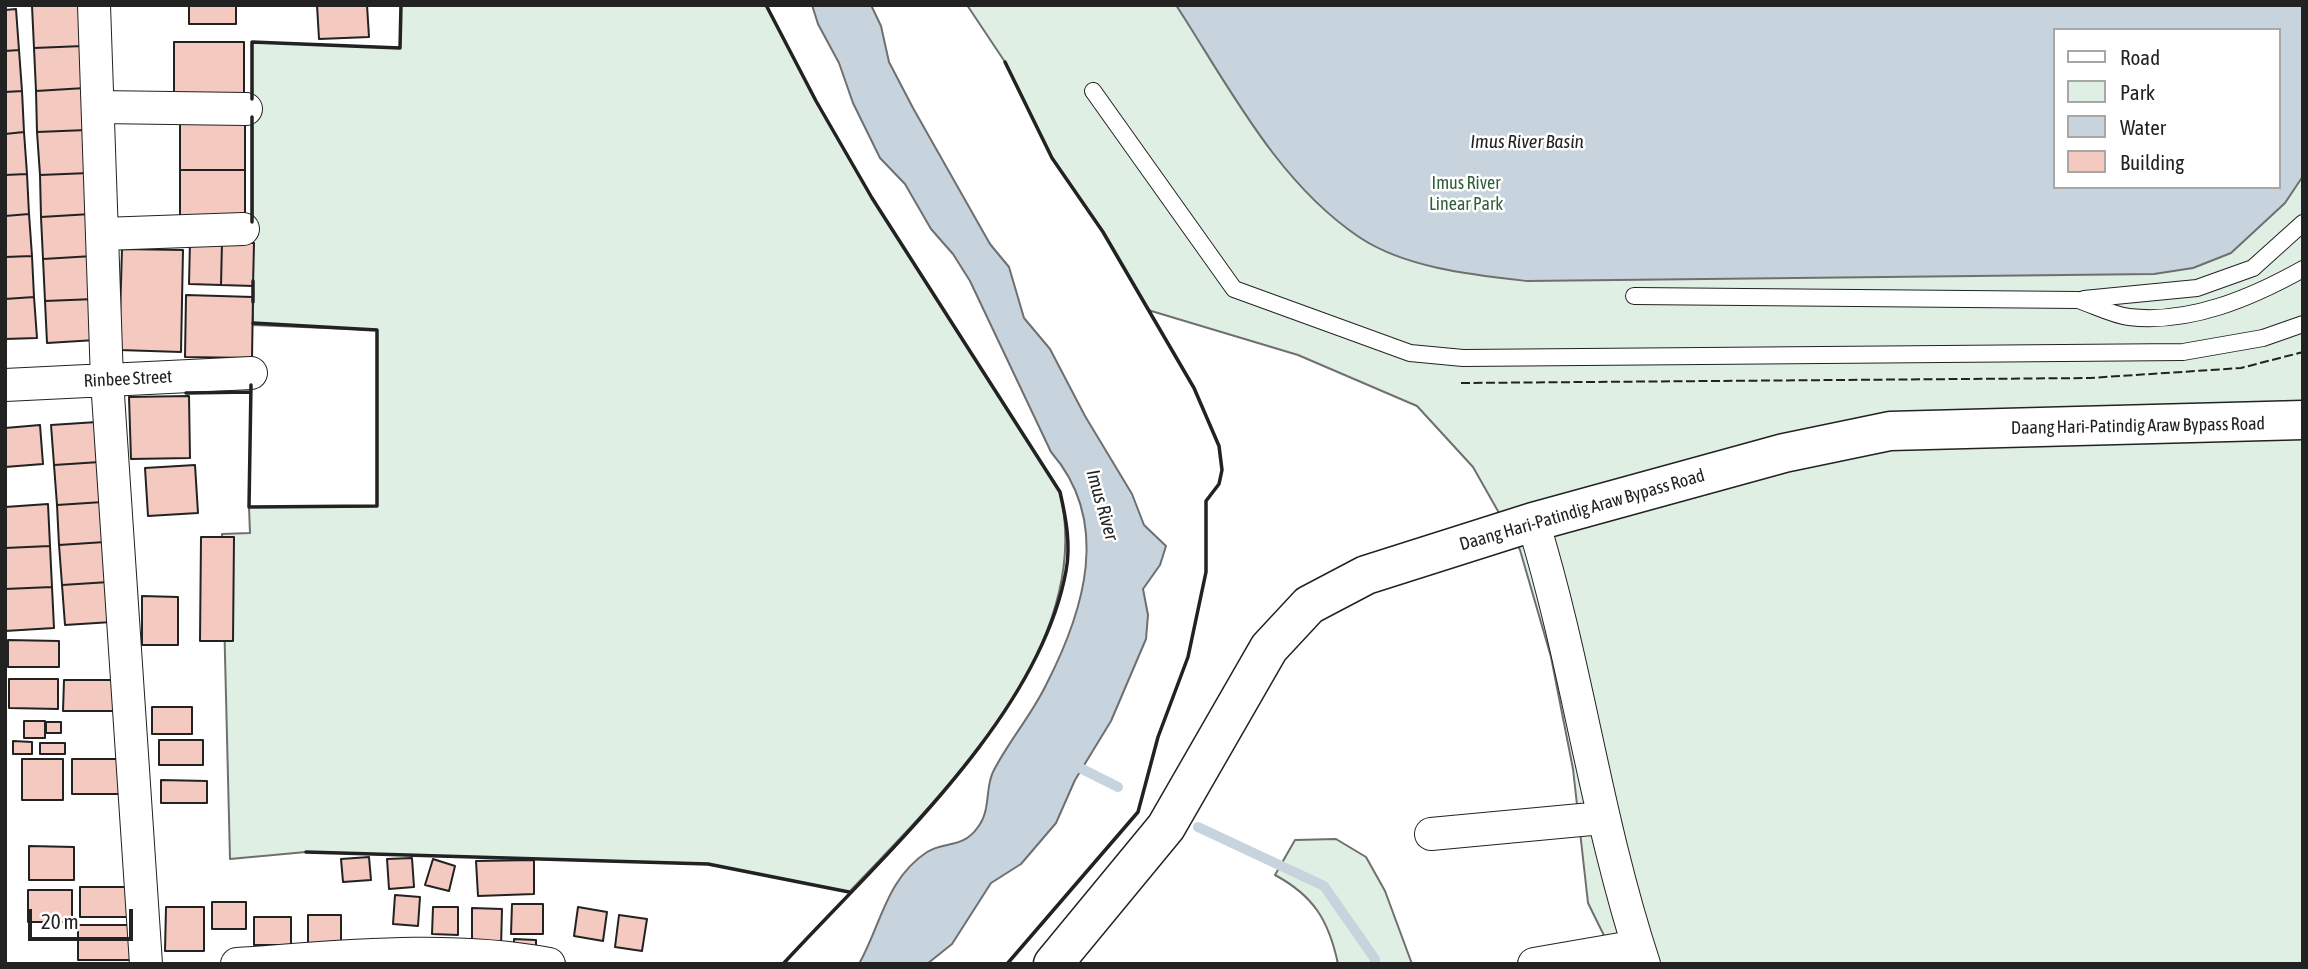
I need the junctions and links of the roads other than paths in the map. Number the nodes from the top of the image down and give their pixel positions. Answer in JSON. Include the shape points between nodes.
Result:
{"nodes":[{"id":1,"x":94,"y":5,"type":"edge"},
{"id":2,"x":1093,"y":91,"type":"dead end"},
{"id":3,"x":98,"y":107,"type":"junction"},
{"id":4,"x":246,"y":109,"type":"dead end"},
{"id":5,"x":2303,"y":223,"type":"edge"},
{"id":6,"x":243,"y":229,"type":"dead end"},
{"id":7,"x":102,"y":234,"type":"junction"},
{"id":8,"x":2303,"y":269,"type":"edge"},
{"id":9,"x":1634,"y":296,"type":"dead end"},
{"id":10,"x":2078,"y":300,"type":"junction"},
{"id":11,"x":2303,"y":324,"type":"edge"},
{"id":12,"x":251,"y":373,"type":"dead end"},
{"id":13,"x":107,"y":380,"type":"junction"},
{"id":14,"x":5,"y":385,"type":"edge"},
{"id":15,"x":2301,"y":422,"type":"edge"},
{"id":16,"x":1533,"y":522,"type":"junction"},
{"id":17,"x":1602,"y":818,"type":"junction"},
{"id":18,"x":1431,"y":834,"type":"dead end"},
{"id":19,"x":1641,"y":955,"type":"edge"},
{"id":20,"x":146,"y":964,"type":"edge"},
{"id":21,"x":237,"y":964,"type":"edge"},
{"id":22,"x":549,"y":964,"type":"edge"},
{"id":23,"x":1053,"y":964,"type":"edge"},
{"id":24,"x":1534,"y":964,"type":"edge"}],
"edges":[{"from":1,"to":3,"type":"street"},
{"from":2,"to":11,"type":"lane","via":[[1234,289],[1410,353],[1477,358],[2183,352],[2263,338]]},
{"from":3,"to":4,"type":"street"},
{"from":3,"to":7,"type":"street"},
{"from":5,"to":10,"type":"lane","via":[[2253,268],[2197,288]]},
{"from":6,"to":7,"type":"street"},
{"from":7,"to":13,"type":"street"},
{"from":8,"to":10,"type":"lane","via":[[2225,306],[2169,316],[2128,317]]},
{"from":9,"to":10,"type":"lane"},
{"from":12,"to":13,"type":"street","name":"Rinbee Street"},
{"from":13,"to":14,"type":"street","name":"Rinbee Street"},
{"from":13,"to":20,"type":"street"},
{"from":15,"to":16,"type":"main road","name":"Daang Hari-Patindig Araw Bypass Road","via":[[1890,431],[1784,453]]},
{"from":16,"to":17,"type":"street","via":[[1569,654]]},
{"from":16,"to":23,"type":"main road","name":"Daang Hari-Patindig Araw Bypass Road","via":[[1366,575],[1309,606],[1262,659],[1166,827]]},
{"from":17,"to":18,"type":"street"},
{"from":17,"to":19,"type":"street"},
{"from":19,"to":24,"type":"street"},
{"from":21,"to":22,"type":"street","via":[[388,955]]}]}
